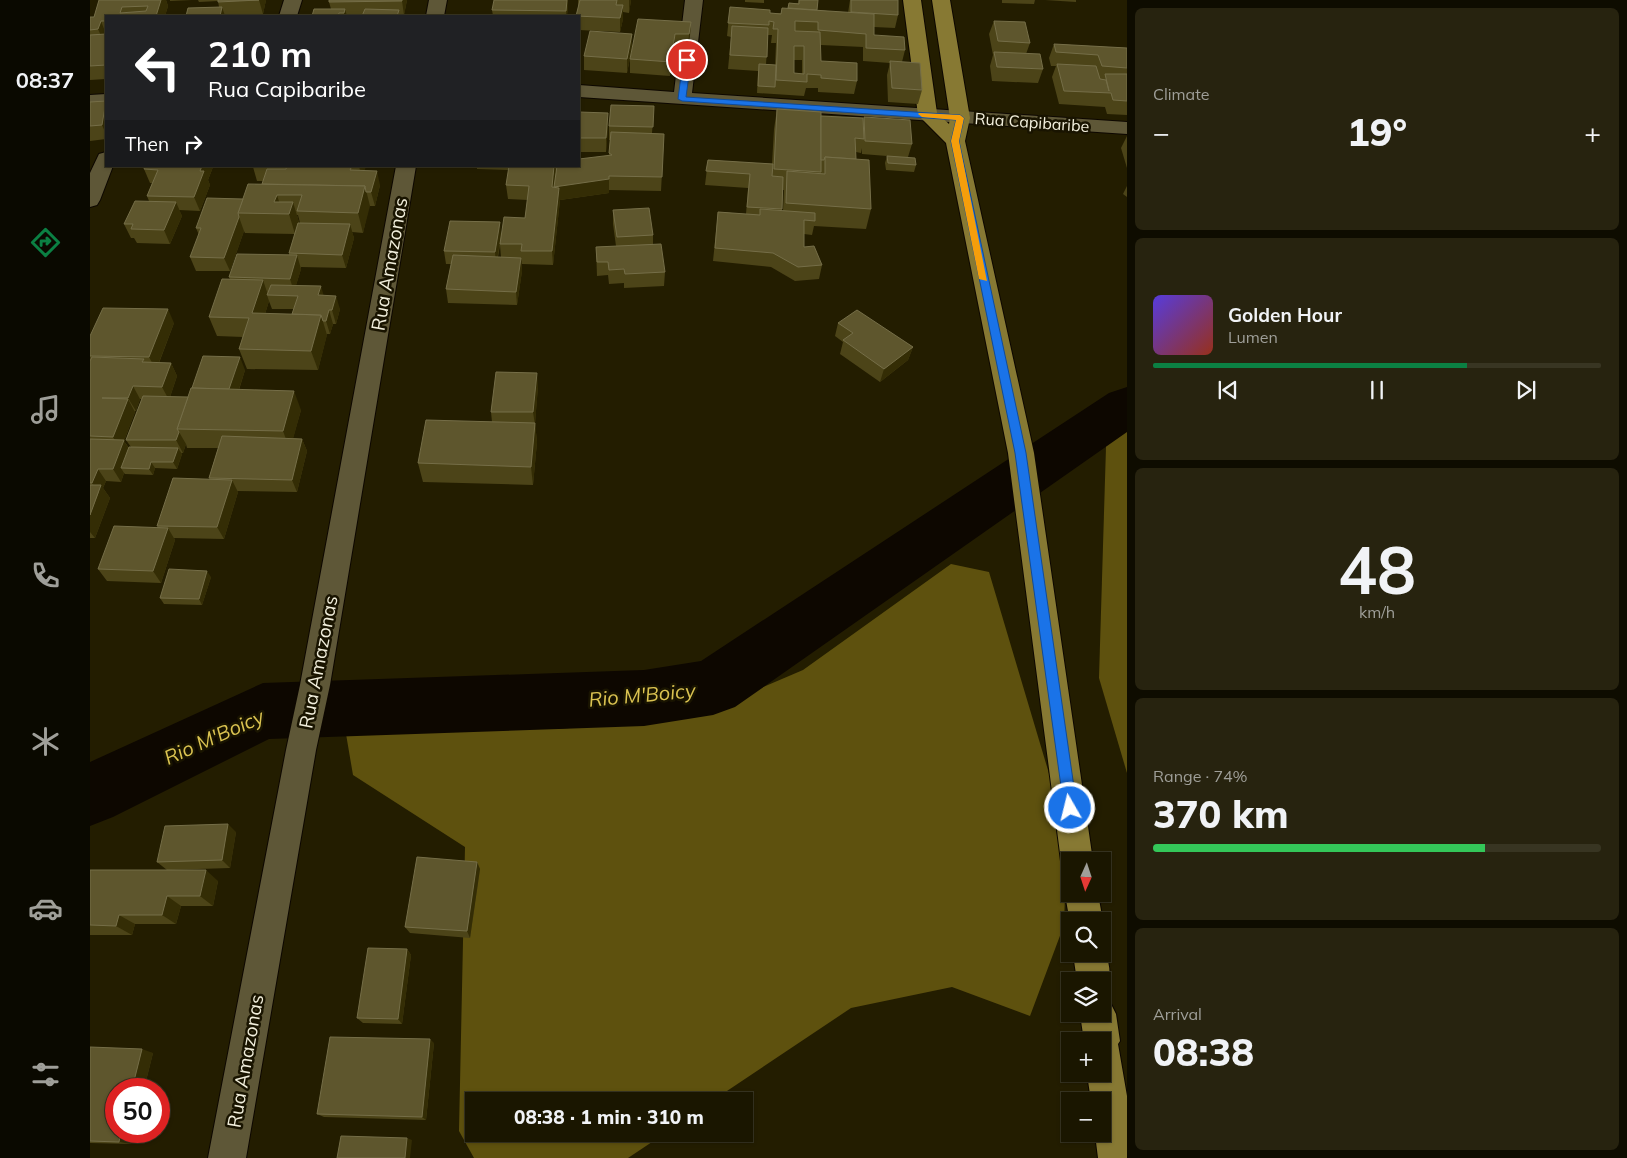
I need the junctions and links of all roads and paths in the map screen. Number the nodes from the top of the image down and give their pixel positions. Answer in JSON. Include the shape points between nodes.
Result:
{"nodes":[{"id":1,"x":293,"y":0,"type":"edge"},
{"id":2,"x":438,"y":0,"type":"edge"},
{"id":3,"x":694,"y":0,"type":"edge"},
{"id":4,"x":912,"y":0,"type":"edge"},
{"id":5,"x":941,"y":0,"type":"edge"},
{"id":6,"x":288,"y":15,"type":"edge"},
{"id":7,"x":435,"y":15,"type":"edge"},
{"id":8,"x":580,"y":91,"type":"edge"},
{"id":9,"x":682,"y":99,"type":"junction"},
{"id":10,"x":105,"y":100,"type":"edge"},
{"id":11,"x":90,"y":101,"type":"edge"},
{"id":12,"x":928,"y":115,"type":"junction"},
{"id":13,"x":960,"y":118,"type":"junction"},
{"id":14,"x":1127,"y":128,"type":"edge"},
{"id":15,"x":955,"y":141,"type":"junction"},
{"id":16,"x":105,"y":161,"type":"edge"},
{"id":17,"x":406,"y":167,"type":"edge"},
{"id":18,"x":90,"y":200,"type":"edge"},
{"id":19,"x":1077,"y":852,"type":"edge"},
{"id":20,"x":1107,"y":1082,"type":"edge"},
{"id":21,"x":227,"y":1158,"type":"edge"},
{"id":22,"x":1117,"y":1158,"type":"edge"}],
"edges":[{"from":1,"to":6,"type":"street"},
{"from":2,"to":7,"type":"street"},
{"from":3,"to":9,"type":"street"},
{"from":4,"to":12,"type":"main road"},
{"from":5,"to":13,"type":"main road"},
{"from":8,"to":9,"type":"street","name":"Rua Capibaribe"},
{"from":9,"to":12,"type":"street","name":"Rua Capibaribe"},
{"from":10,"to":11,"type":"street"},
{"from":12,"to":13,"type":"street","name":"Rua Capibaribe"},
{"from":12,"to":15,"type":"main road"},
{"from":13,"to":14,"type":"street","name":"Rua Capibaribe"},
{"from":13,"to":15,"type":"main road"},
{"from":15,"to":19,"type":"main road","via":[[1021,453]]},
{"from":16,"to":18,"type":"street"},
{"from":17,"to":21,"type":"street","name":"Rua Amazonas","via":[[315,685]]},
{"from":20,"to":22,"type":"main road"}]}
